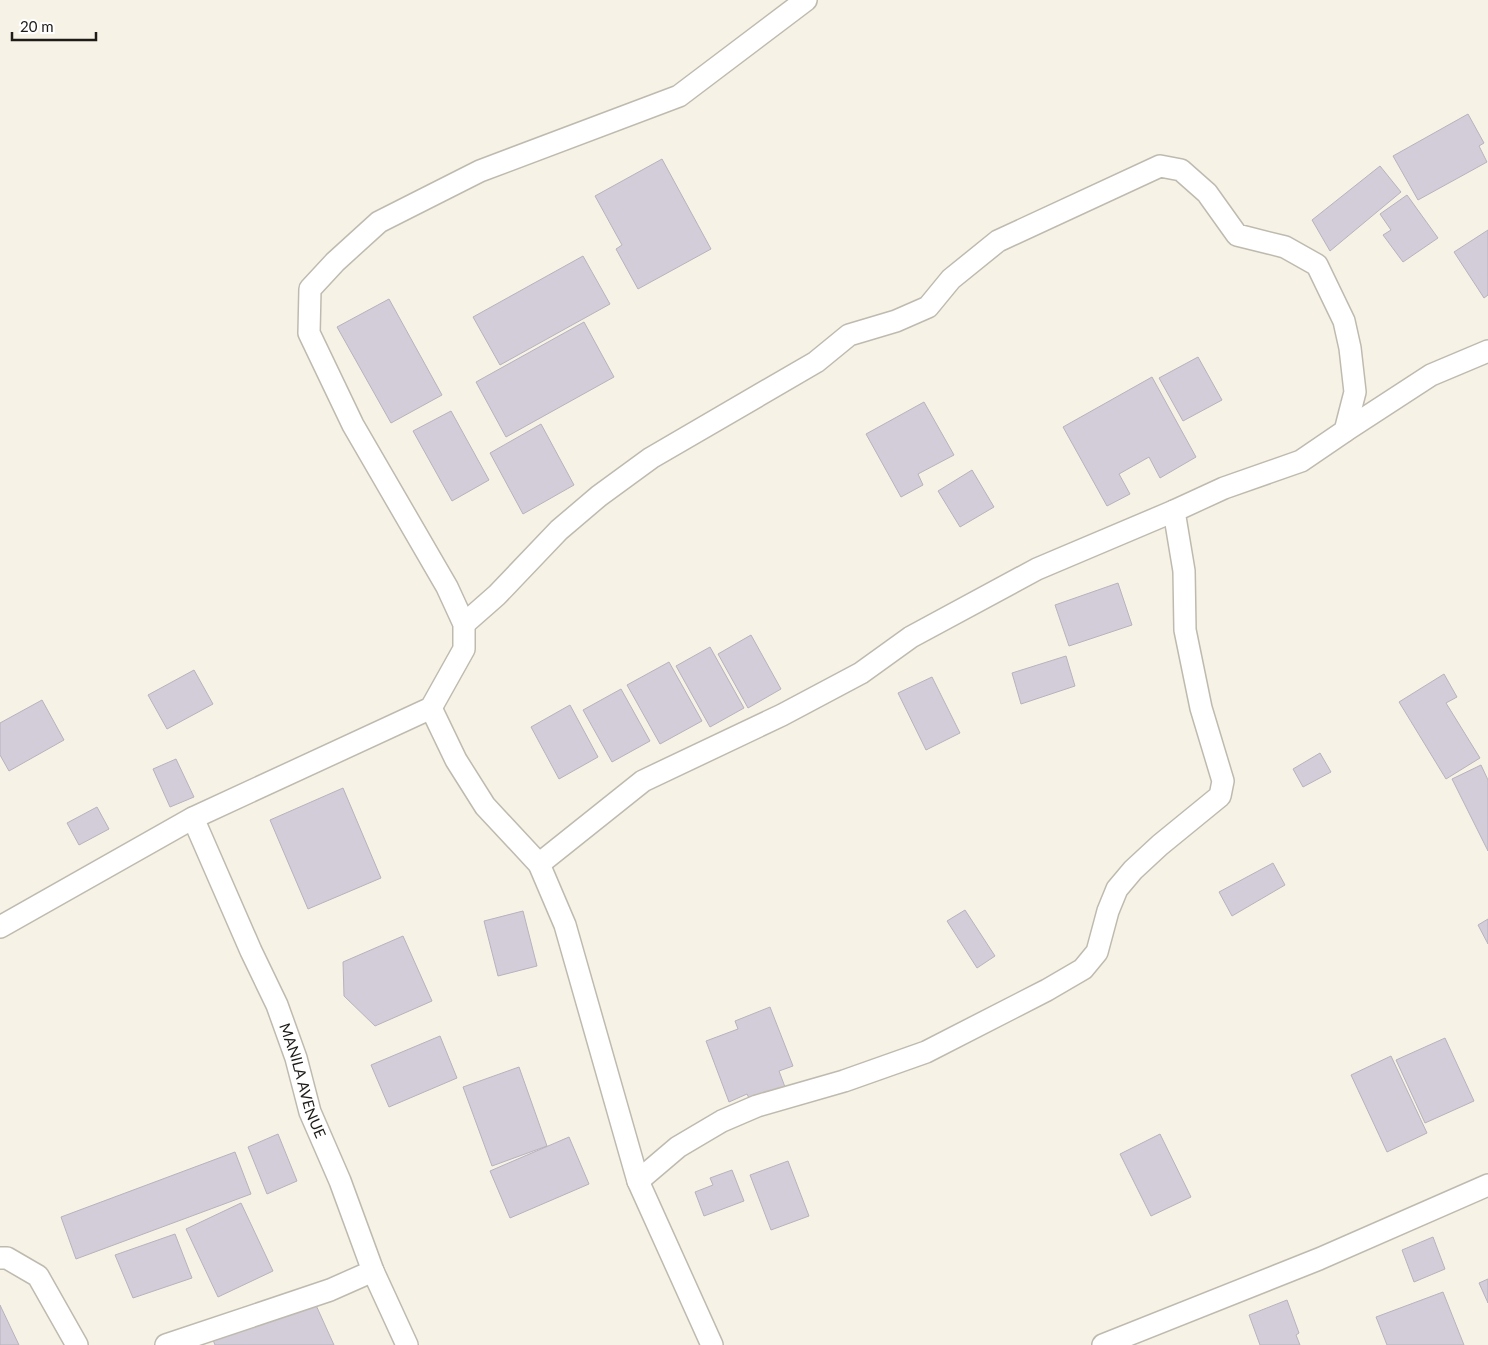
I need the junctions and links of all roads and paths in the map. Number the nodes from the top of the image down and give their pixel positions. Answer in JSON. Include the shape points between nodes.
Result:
{"nodes":[{"id":1,"x":806,"y":0,"type":"edge"},
{"id":2,"x":1488,"y":351,"type":"edge"},
{"id":3,"x":1345,"y":431,"type":"junction"},
{"id":4,"x":1174,"y":511,"type":"junction"},
{"id":5,"x":464,"y":624,"type":"junction"},
{"id":6,"x":431,"y":708,"type":"junction"},
{"id":7,"x":193,"y":818,"type":"junction"},
{"id":8,"x":539,"y":864,"type":"junction"},
{"id":9,"x":0,"y":926,"type":"edge"},
{"id":10,"x":638,"y":1181,"type":"junction"},
{"id":11,"x":1488,"y":1185,"type":"edge"},
{"id":12,"x":0,"y":1258,"type":"edge"},
{"id":13,"x":373,"y":1271,"type":"junction"},
{"id":14,"x":77,"y":1345,"type":"edge"},
{"id":15,"x":166,"y":1345,"type":"edge"},
{"id":16,"x":407,"y":1345,"type":"edge"},
{"id":17,"x":712,"y":1345,"type":"edge"},
{"id":18,"x":1103,"y":1345,"type":"edge"}],
"edges":[{"from":1,"to":5,"type":"street","via":[[679,96],[480,171],[379,222],[310,289],[309,332],[353,424],[447,587]]},
{"from":2,"to":3,"type":"street","via":[[1431,375]]},
{"from":3,"to":4,"type":"street","via":[[1301,461],[1224,488]]},
{"from":3,"to":5,"type":"street","via":[[1355,392],[1350,348],[1344,321],[1317,265],[1285,247],[1237,235],[1207,192],[1181,170],[1160,166],[998,241],[951,279],[928,307],[896,321],[849,335],[816,362],[651,458],[559,530]]},
{"from":4,"to":8,"type":"street","via":[[1037,569],[911,637],[862,673],[643,781]]},
{"from":4,"to":10,"type":"street","via":[[1184,570],[1185,630],[1201,708],[1223,781],[1220,796],[1160,845],[1117,889],[1097,952],[1083,969],[926,1052],[844,1081],[757,1106],[722,1121],[678,1147]]},
{"from":5,"to":6,"type":"street","via":[[464,649]]},
{"from":6,"to":7,"type":"street"},
{"from":6,"to":8,"type":"street","via":[[456,760],[485,806]]},
{"from":7,"to":9,"type":"street"},
{"from":7,"to":13,"type":"street","name":"MANILA AVENUE","via":[[277,1005],[296,1058],[310,1112]]},
{"from":8,"to":10,"type":"street","via":[[565,925]]},
{"from":10,"to":17,"type":"street"},
{"from":11,"to":18,"type":"street","via":[[1318,1259]]},
{"from":12,"to":14,"type":"street","via":[[7,1258],[38,1276]]},
{"from":13,"to":15,"type":"street","via":[[330,1290]]},
{"from":13,"to":16,"type":"street","name":"MANILA AVENUE"}]}
